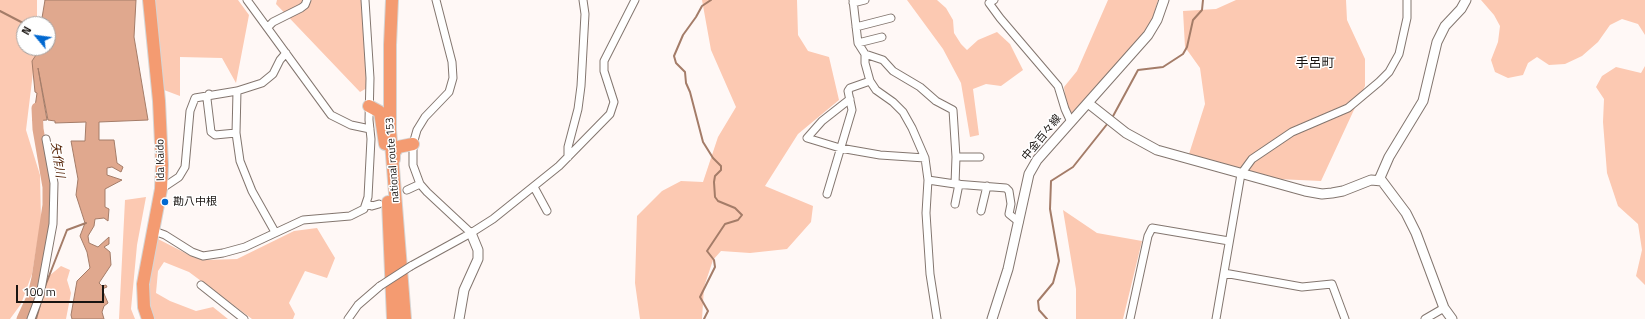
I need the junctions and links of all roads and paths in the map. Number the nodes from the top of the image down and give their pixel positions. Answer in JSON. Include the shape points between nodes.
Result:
{"nodes":[{"id":1,"x":149,"y":0,"type":"edge"},
{"id":2,"x":247,"y":0,"type":"edge"},
{"id":3,"x":307,"y":0,"type":"edge"},
{"id":4,"x":365,"y":0,"type":"edge"},
{"id":5,"x":387,"y":0,"type":"edge"},
{"id":6,"x":392,"y":0,"type":"edge"},
{"id":7,"x":436,"y":0,"type":"edge"},
{"id":8,"x":583,"y":0,"type":"edge"},
{"id":9,"x":635,"y":0,"type":"edge"},
{"id":10,"x":865,"y":0,"type":"edge"},
{"id":11,"x":994,"y":0,"type":"edge"},
{"id":12,"x":1164,"y":0,"type":"edge"},
{"id":13,"x":1407,"y":0,"type":"edge"},
{"id":14,"x":1466,"y":0,"type":"edge"},
{"id":15,"x":853,"y":1,"type":"edge"},
{"id":16,"x":891,"y":18,"type":"dead end"},
{"id":17,"x":268,"y":27,"type":"junction"},
{"id":18,"x":856,"y":27,"type":"junction"},
{"id":19,"x":882,"y":36,"type":"dead end"},
{"id":20,"x":858,"y":43,"type":"junction"},
{"id":21,"x":286,"y":54,"type":"junction"},
{"id":22,"x":865,"y":54,"type":"junction"},
{"id":23,"x":870,"y":81,"type":"junction"},
{"id":24,"x":237,"y":90,"type":"junction"},
{"id":25,"x":209,"y":94,"type":"junction"},
{"id":26,"x":850,"y":99,"type":"junction"},
{"id":27,"x":1088,"y":103,"type":"junction"},
{"id":28,"x":369,"y":106,"type":"junction"},
{"id":29,"x":389,"y":108,"type":"junction"},
{"id":30,"x":1071,"y":122,"type":"junction"},
{"id":31,"x":370,"y":129,"type":"junction"},
{"id":32,"x":236,"y":133,"type":"junction"},
{"id":33,"x":46,"y":139,"type":"dead end"},
{"id":34,"x":384,"y":144,"type":"junction"},
{"id":35,"x":413,"y":144,"type":"junction"},
{"id":36,"x":840,"y":148,"type":"junction"},
{"id":37,"x":568,"y":157,"type":"junction"},
{"id":38,"x":956,"y":157,"type":"junction"},
{"id":39,"x":980,"y":157,"type":"dead end"},
{"id":40,"x":925,"y":158,"type":"junction"},
{"id":41,"x":1241,"y":174,"type":"junction"},
{"id":42,"x":928,"y":180,"type":"junction"},
{"id":43,"x":1382,"y":181,"type":"junction"},
{"id":44,"x":420,"y":184,"type":"junction"},
{"id":45,"x":957,"y":184,"type":"junction"},
{"id":46,"x":987,"y":186,"type":"junction"},
{"id":47,"x":534,"y":187,"type":"junction"},
{"id":48,"x":161,"y":188,"type":"junction"},
{"id":49,"x":407,"y":190,"type":"dead end"},
{"id":50,"x":394,"y":193,"type":"junction"},
{"id":51,"x":827,"y":194,"type":"dead end"},
{"id":52,"x":367,"y":204,"type":"junction"},
{"id":53,"x":379,"y":204,"type":"dead end"},
{"id":54,"x":955,"y":204,"type":"dead end"},
{"id":55,"x":547,"y":211,"type":"dead end"},
{"id":56,"x":981,"y":211,"type":"dead end"},
{"id":57,"x":1019,"y":222,"type":"junction"},
{"id":58,"x":154,"y":231,"type":"junction"},
{"id":59,"x":275,"y":232,"type":"junction"},
{"id":60,"x":470,"y":233,"type":"junction"},
{"id":61,"x":1229,"y":241,"type":"junction"},
{"id":62,"x":1224,"y":272,"type":"junction"},
{"id":63,"x":201,"y":285,"type":"dead end"},
{"id":64,"x":1444,"y":308,"type":"junction"},
{"id":65,"x":991,"y":318,"type":"edge"},
{"id":66,"x":30,"y":319,"type":"edge"},
{"id":67,"x":148,"y":319,"type":"edge"},
{"id":68,"x":244,"y":319,"type":"edge"},
{"id":69,"x":348,"y":319,"type":"edge"},
{"id":70,"x":393,"y":319,"type":"edge"},
{"id":71,"x":405,"y":319,"type":"edge"},
{"id":72,"x":459,"y":319,"type":"edge"},
{"id":73,"x":936,"y":319,"type":"edge"},
{"id":74,"x":1130,"y":319,"type":"edge"},
{"id":75,"x":1216,"y":319,"type":"edge"},
{"id":76,"x":1345,"y":319,"type":"edge"},
{"id":77,"x":1425,"y":319,"type":"edge"},
{"id":78,"x":1452,"y":319,"type":"edge"}],
"edges":[{"from":1,"to":48,"type":"highway","name":"Ida Kaido","via":[[159,101]]},
{"from":2,"to":17,"type":"street"},
{"from":3,"to":17,"type":"street","via":[[301,8]]},
{"from":4,"to":28,"type":"street","via":[[370,78]]},
{"from":5,"to":34,"type":"highway","name":"national route 153"},
{"from":6,"to":29,"type":"highway","name":"national route 153"},
{"from":7,"to":35,"type":"street","via":[[452,62],[453,78],[449,92],[420,124]]},
{"from":8,"to":37,"type":"street","via":[[585,14],[581,86]]},
{"from":9,"to":37,"type":"street","via":[[604,61],[604,71],[614,102],[613,109]]},
{"from":10,"to":15,"type":"street"},
{"from":11,"to":30,"type":"street","via":[[989,3],[1000,18],[1058,86]]},
{"from":12,"to":27,"type":"street","name":"中金百々線","via":[[1148,35]]},
{"from":13,"to":41,"type":"street","via":[[1407,18],[1399,54],[1380,82],[1348,108],[1292,132],[1252,159]]},
{"from":14,"to":43,"type":"street","via":[[1445,26],[1437,42],[1422,102],[1388,157],[1379,180]]},
{"from":15,"to":18,"type":"street"},
{"from":16,"to":18,"type":"street"},
{"from":17,"to":21,"type":"street"},
{"from":18,"to":20,"type":"street"},
{"from":19,"to":20,"type":"street"},
{"from":20,"to":22,"type":"street"},
{"from":21,"to":24,"type":"street","via":[[268,79]]},
{"from":21,"to":31,"type":"street","via":[[331,115],[351,126]]},
{"from":22,"to":23,"type":"street"},
{"from":22,"to":38,"type":"street","via":[[883,60],[893,71],[953,110]]},
{"from":23,"to":26,"type":"street","via":[[850,88]]},
{"from":23,"to":40,"type":"street","via":[[876,90],[902,112]]},
{"from":24,"to":25,"type":"street"},
{"from":24,"to":32,"type":"street"},
{"from":25,"to":32,"type":"street","via":[[207,99],[211,132],[215,135]]},
{"from":25,"to":48,"type":"street","via":[[196,98],[190,111],[185,167],[179,177]]},
{"from":26,"to":36,"type":"street","via":[[852,110]]},
{"from":26,"to":36,"type":"street","via":[[822,121],[808,138]]},
{"from":27,"to":30,"type":"street","name":"中金百々線"},
{"from":27,"to":41,"type":"street","via":[[1126,133],[1157,150]]},
{"from":28,"to":31,"type":"street"},
{"from":28,"to":34,"type":"highway","via":[[380,112]]},
{"from":29,"to":35,"type":"highway","via":[[394,135]]},
{"from":29,"to":50,"type":"highway","name":"national route 153"},
{"from":30,"to":57,"type":"street","name":"中金百々線","via":[[1037,160],[1029,174]]},
{"from":31,"to":52,"type":"street"},
{"from":32,"to":59,"type":"street","via":[[244,172]]},
{"from":33,"to":66,"type":"street","via":[[54,183],[53,224],[40,295]]},
{"from":34,"to":70,"type":"highway","name":"national route 153"},
{"from":35,"to":44,"type":"street","via":[[413,165]]},
{"from":35,"to":50,"type":"highway","via":[[401,145],[394,153]]},
{"from":36,"to":40,"type":"street","via":[[892,157]]},
{"from":36,"to":51,"type":"street"},
{"from":37,"to":47,"type":"street"},
{"from":38,"to":39,"type":"street"},
{"from":38,"to":45,"type":"street"},
{"from":40,"to":42,"type":"street"},
{"from":41,"to":43,"type":"street","via":[[1322,194],[1343,191],[1371,180]]},
{"from":41,"to":61,"type":"street"},
{"from":42,"to":45,"type":"street"},
{"from":42,"to":73,"type":"street","via":[[926,212]]},
{"from":43,"to":64,"type":"street","via":[[1406,214],[1416,233]]},
{"from":44,"to":49,"type":"street"},
{"from":44,"to":60,"type":"street"},
{"from":45,"to":46,"type":"street"},
{"from":45,"to":54,"type":"street"},
{"from":46,"to":56,"type":"street"},
{"from":46,"to":57,"type":"street","via":[[1006,188],[1009,191],[1009,214]]},
{"from":47,"to":55,"type":"street"},
{"from":47,"to":60,"type":"street"},
{"from":48,"to":58,"type":"highway","name":"Ida Kaido"},
{"from":50,"to":71,"type":"highway","name":"national route 153"},
{"from":52,"to":53,"type":"street"},
{"from":52,"to":59,"type":"street","via":[[356,214],[302,220]]},
{"from":57,"to":65,"type":"street","name":"中金百々線","via":[[1008,269]]},
{"from":58,"to":59,"type":"street","via":[[203,256],[245,248]]},
{"from":58,"to":67,"type":"highway","name":"Ida Kaido","via":[[143,284],[144,307]]},
{"from":60,"to":69,"type":"street","bridge":true,"via":[[380,286],[358,305]]},
{"from":60,"to":72,"type":"street","via":[[478,250],[478,260],[464,290]]},
{"from":61,"to":62,"type":"street"},
{"from":61,"to":74,"type":"street","via":[[1152,228],[1148,236]]},
{"from":62,"to":75,"type":"street"},
{"from":62,"to":76,"type":"street","via":[[1302,287],[1332,284]]},
{"from":63,"to":68,"type":"street"},
{"from":64,"to":77,"type":"street"},
{"from":64,"to":78,"type":"street"}]}
